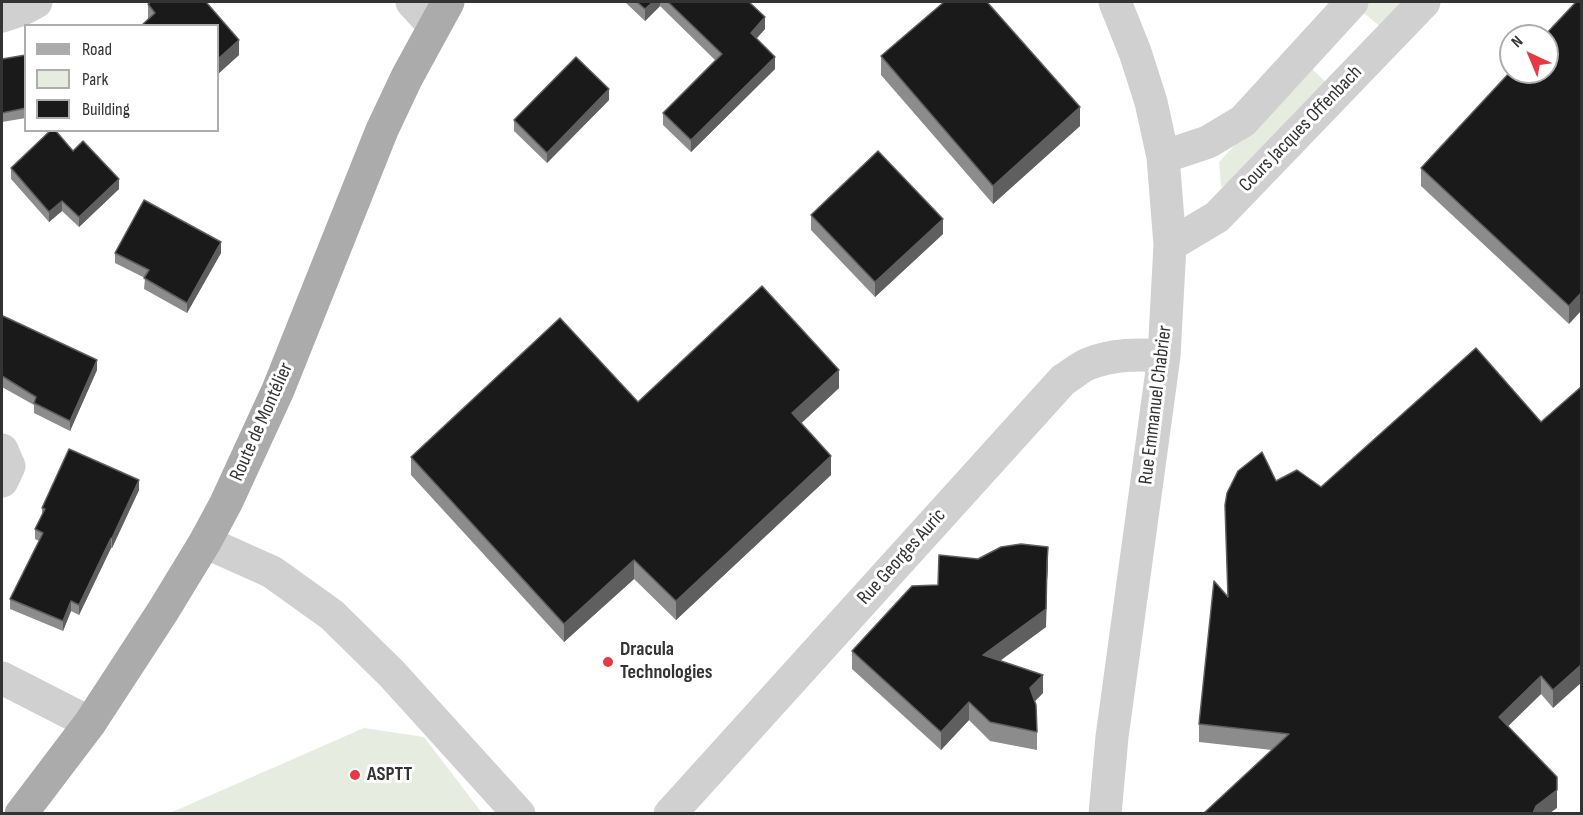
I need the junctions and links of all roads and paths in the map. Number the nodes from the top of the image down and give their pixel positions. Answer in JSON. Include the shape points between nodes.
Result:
{"nodes":[{"id":1,"x":36,"y":2,"type":"edge"},
{"id":2,"x":412,"y":2,"type":"edge"},
{"id":3,"x":1115,"y":2,"type":"edge"},
{"id":4,"x":1352,"y":2,"type":"edge"},
{"id":5,"x":1424,"y":2,"type":"edge"},
{"id":6,"x":441,"y":14,"type":"edge"},
{"id":7,"x":2,"y":16,"type":"edge"},
{"id":8,"x":1164,"y":157,"type":"junction"},
{"id":9,"x":1170,"y":245,"type":"junction"},
{"id":10,"x":1164,"y":356,"type":"junction"},
{"id":11,"x":2,"y":450,"type":"edge"},
{"id":12,"x":2,"y":481,"type":"edge"},
{"id":13,"x":206,"y":542,"type":"junction"},
{"id":14,"x":2,"y":678,"type":"edge"},
{"id":15,"x":90,"y":723,"type":"junction"},
{"id":16,"x":21,"y":813,"type":"edge"},
{"id":17,"x":519,"y":813,"type":"edge"},
{"id":18,"x":670,"y":813,"type":"edge"},
{"id":19,"x":1105,"y":813,"type":"edge"}],
"edges":[{"from":1,"to":7,"type":"street"},
{"from":2,"to":6,"type":"street"},
{"from":3,"to":8,"type":"street","name":"Rue Emmanuel Chabrier","via":[[1152,102]]},
{"from":4,"to":8,"type":"street","via":[[1243,121],[1208,142]]},
{"from":5,"to":9,"type":"street","name":"Cours Jacques Offenbach","via":[[1217,217]]},
{"from":6,"to":13,"type":"main road","name":"Route de Montélier","via":[[382,130],[278,390]]},
{"from":8,"to":9,"type":"street","name":"Rue Emmanuel Chabrier"},
{"from":9,"to":10,"type":"street","name":"Rue Emmanuel Chabrier"},
{"from":10,"to":18,"type":"street","name":"Rue Georges Auric","via":[[1114,356],[1086,365],[1063,380]]},
{"from":10,"to":19,"type":"street","name":"Rue Emmanuel Chabrier"},
{"from":11,"to":12,"type":"street","via":[[9,466]]},
{"from":13,"to":15,"type":"main road","name":"Route de Montélier"},
{"from":13,"to":17,"type":"street","via":[[272,572],[332,615],[392,674]]},
{"from":14,"to":15,"type":"street"},
{"from":15,"to":16,"type":"main road","name":"Route de Montélier"}]}
